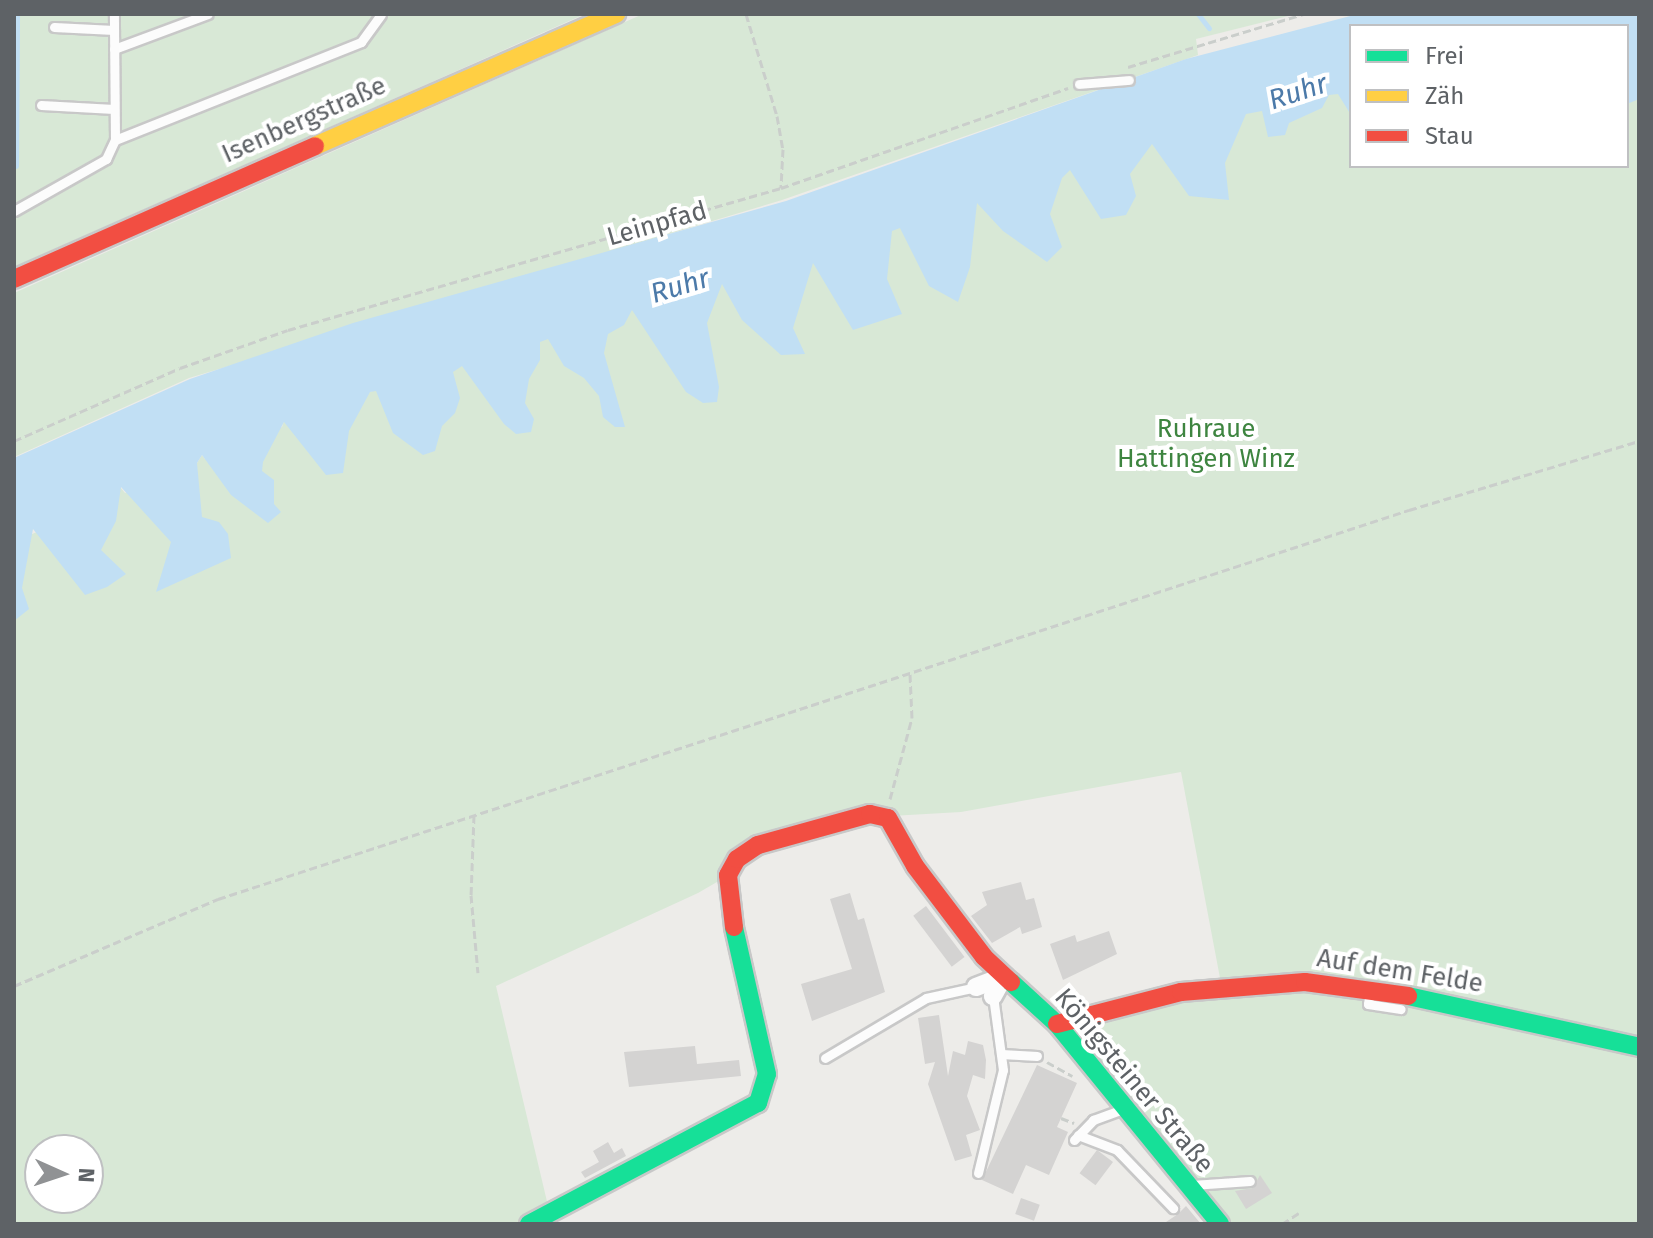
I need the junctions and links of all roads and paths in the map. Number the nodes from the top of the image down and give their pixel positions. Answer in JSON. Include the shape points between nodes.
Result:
{"nodes":[{"id":1,"x":114,"y":14,"type":"edge"},
{"id":2,"x":208,"y":14,"type":"edge"},
{"id":3,"x":381,"y":14,"type":"edge"},
{"id":4,"x":616,"y":14,"type":"edge"},
{"id":5,"x":746,"y":14,"type":"edge"},
{"id":6,"x":1303,"y":14,"type":"edge"},
{"id":7,"x":54,"y":27,"type":"dead end"},
{"id":8,"x":114,"y":30,"type":"junction"},
{"id":9,"x":114,"y":49,"type":"junction"},
{"id":10,"x":1119,"y":70,"type":"dead end"},
{"id":11,"x":1129,"y":80,"type":"dead end"},
{"id":12,"x":1079,"y":84,"type":"joint"},
{"id":13,"x":41,"y":105,"type":"dead end"},
{"id":14,"x":114,"y":109,"type":"junction"},
{"id":15,"x":115,"y":140,"type":"junction"},
{"id":16,"x":781,"y":188,"type":"junction"},
{"id":17,"x":14,"y":211,"type":"edge"},
{"id":18,"x":14,"y":279,"type":"edge"},
{"id":19,"x":14,"y":441,"type":"edge"},
{"id":20,"x":1639,"y":441,"type":"edge"},
{"id":21,"x":910,"y":674,"type":"junction"},
{"id":22,"x":888,"y":811,"type":"dead end"},
{"id":23,"x":474,"y":815,"type":"junction"},
{"id":24,"x":478,"y":973,"type":"dead end"},
{"id":25,"x":1004,"y":976,"type":"junction"},
{"id":26,"x":14,"y":986,"type":"edge"},
{"id":27,"x":1370,"y":988,"type":"junction"},
{"id":28,"x":984,"y":991,"type":"junction"},
{"id":29,"x":1401,"y":1009,"type":"dead end"},
{"id":30,"x":1057,"y":1024,"type":"junction"},
{"id":31,"x":1639,"y":1047,"type":"edge"},
{"id":32,"x":1001,"y":1054,"type":"junction"},
{"id":33,"x":1037,"y":1056,"type":"joint"},
{"id":34,"x":825,"y":1058,"type":"dead end"},
{"id":35,"x":1074,"y":1077,"type":"dead end"},
{"id":36,"x":1126,"y":1107,"type":"junction"},
{"id":37,"x":978,"y":1173,"type":"dead end"},
{"id":38,"x":1250,"y":1181,"type":"dead end"},
{"id":39,"x":1189,"y":1185,"type":"junction"},
{"id":40,"x":1194,"y":1207,"type":"dead end"},
{"id":41,"x":1173,"y":1208,"type":"dead end"},
{"id":42,"x":1299,"y":1213,"type":"dead end"},
{"id":43,"x":529,"y":1224,"type":"edge"},
{"id":44,"x":1207,"y":1224,"type":"edge"},
{"id":45,"x":1220,"y":1224,"type":"edge"},
{"id":46,"x":1282,"y":1224,"type":"edge"}],
"edges":[{"from":1,"to":8,"type":"lane"},
{"from":2,"to":9,"type":"lane"},
{"from":3,"to":15,"type":"lane","via":[[381,22],[361,42]]},
{"from":4,"to":18,"type":"street","name":"Isenbergstraße"},
{"from":5,"to":16,"type":"path","via":[[777,116],[783,149]]},
{"from":6,"to":10,"type":"path"},
{"from":7,"to":8,"type":"lane"},
{"from":8,"to":9,"type":"lane"},
{"from":9,"to":14,"type":"lane"},
{"from":11,"to":12,"type":"lane"},
{"from":12,"to":16,"type":"path","name":"Leinpfad"},
{"from":13,"to":14,"type":"lane"},
{"from":14,"to":15,"type":"lane"},
{"from":15,"to":17,"type":"lane","via":[[106,159]]},
{"from":16,"to":19,"type":"path","name":"Leinpfad","via":[[288,330],[180,368]]},
{"from":20,"to":21,"type":"path","via":[[1424,505]]},
{"from":21,"to":22,"type":"path","via":[[912,718]]},
{"from":21,"to":23,"type":"path"},
{"from":23,"to":24,"type":"path","via":[[471,895]]},
{"from":23,"to":26,"type":"path","via":[[218,899]]},
{"from":25,"to":28,"type":"street"},
{"from":25,"to":30,"type":"street","name":"Königsteiner Straße"},
{"from":25,"to":43,"type":"street","name":"Königsteiner Straße","via":[[915,866],[888,818],[857,815],[750,849],[732,866],[727,894],[766,1065],[765,1093],[743,1113]]},
{"from":27,"to":29,"type":"lane","via":[[1368,1004]]},
{"from":27,"to":30,"type":"street","name":"Auf dem Felde","via":[[1239,984],[1167,995]]},
{"from":27,"to":31,"type":"street","name":"Auf dem Felde"},
{"from":28,"to":32,"type":"lane"},
{"from":28,"to":34,"type":"lane","via":[[926,998]]},
{"from":30,"to":36,"type":"street","name":"Königsteiner Straße"},
{"from":32,"to":33,"type":"lane"},
{"from":32,"to":37,"type":"lane","via":[[1003,1070]]},
{"from":33,"to":35,"type":"path"},
{"from":36,"to":39,"type":"street","name":"Königsteiner Straße"},
{"from":36,"to":41,"type":"lane","via":[[1093,1120],[1076,1137],[1117,1150]]},
{"from":38,"to":39,"type":"lane"},
{"from":39,"to":45,"type":"street","name":"Königsteiner Straße"},
{"from":40,"to":44,"type":"lane"},
{"from":42,"to":46,"type":"path"}]}
